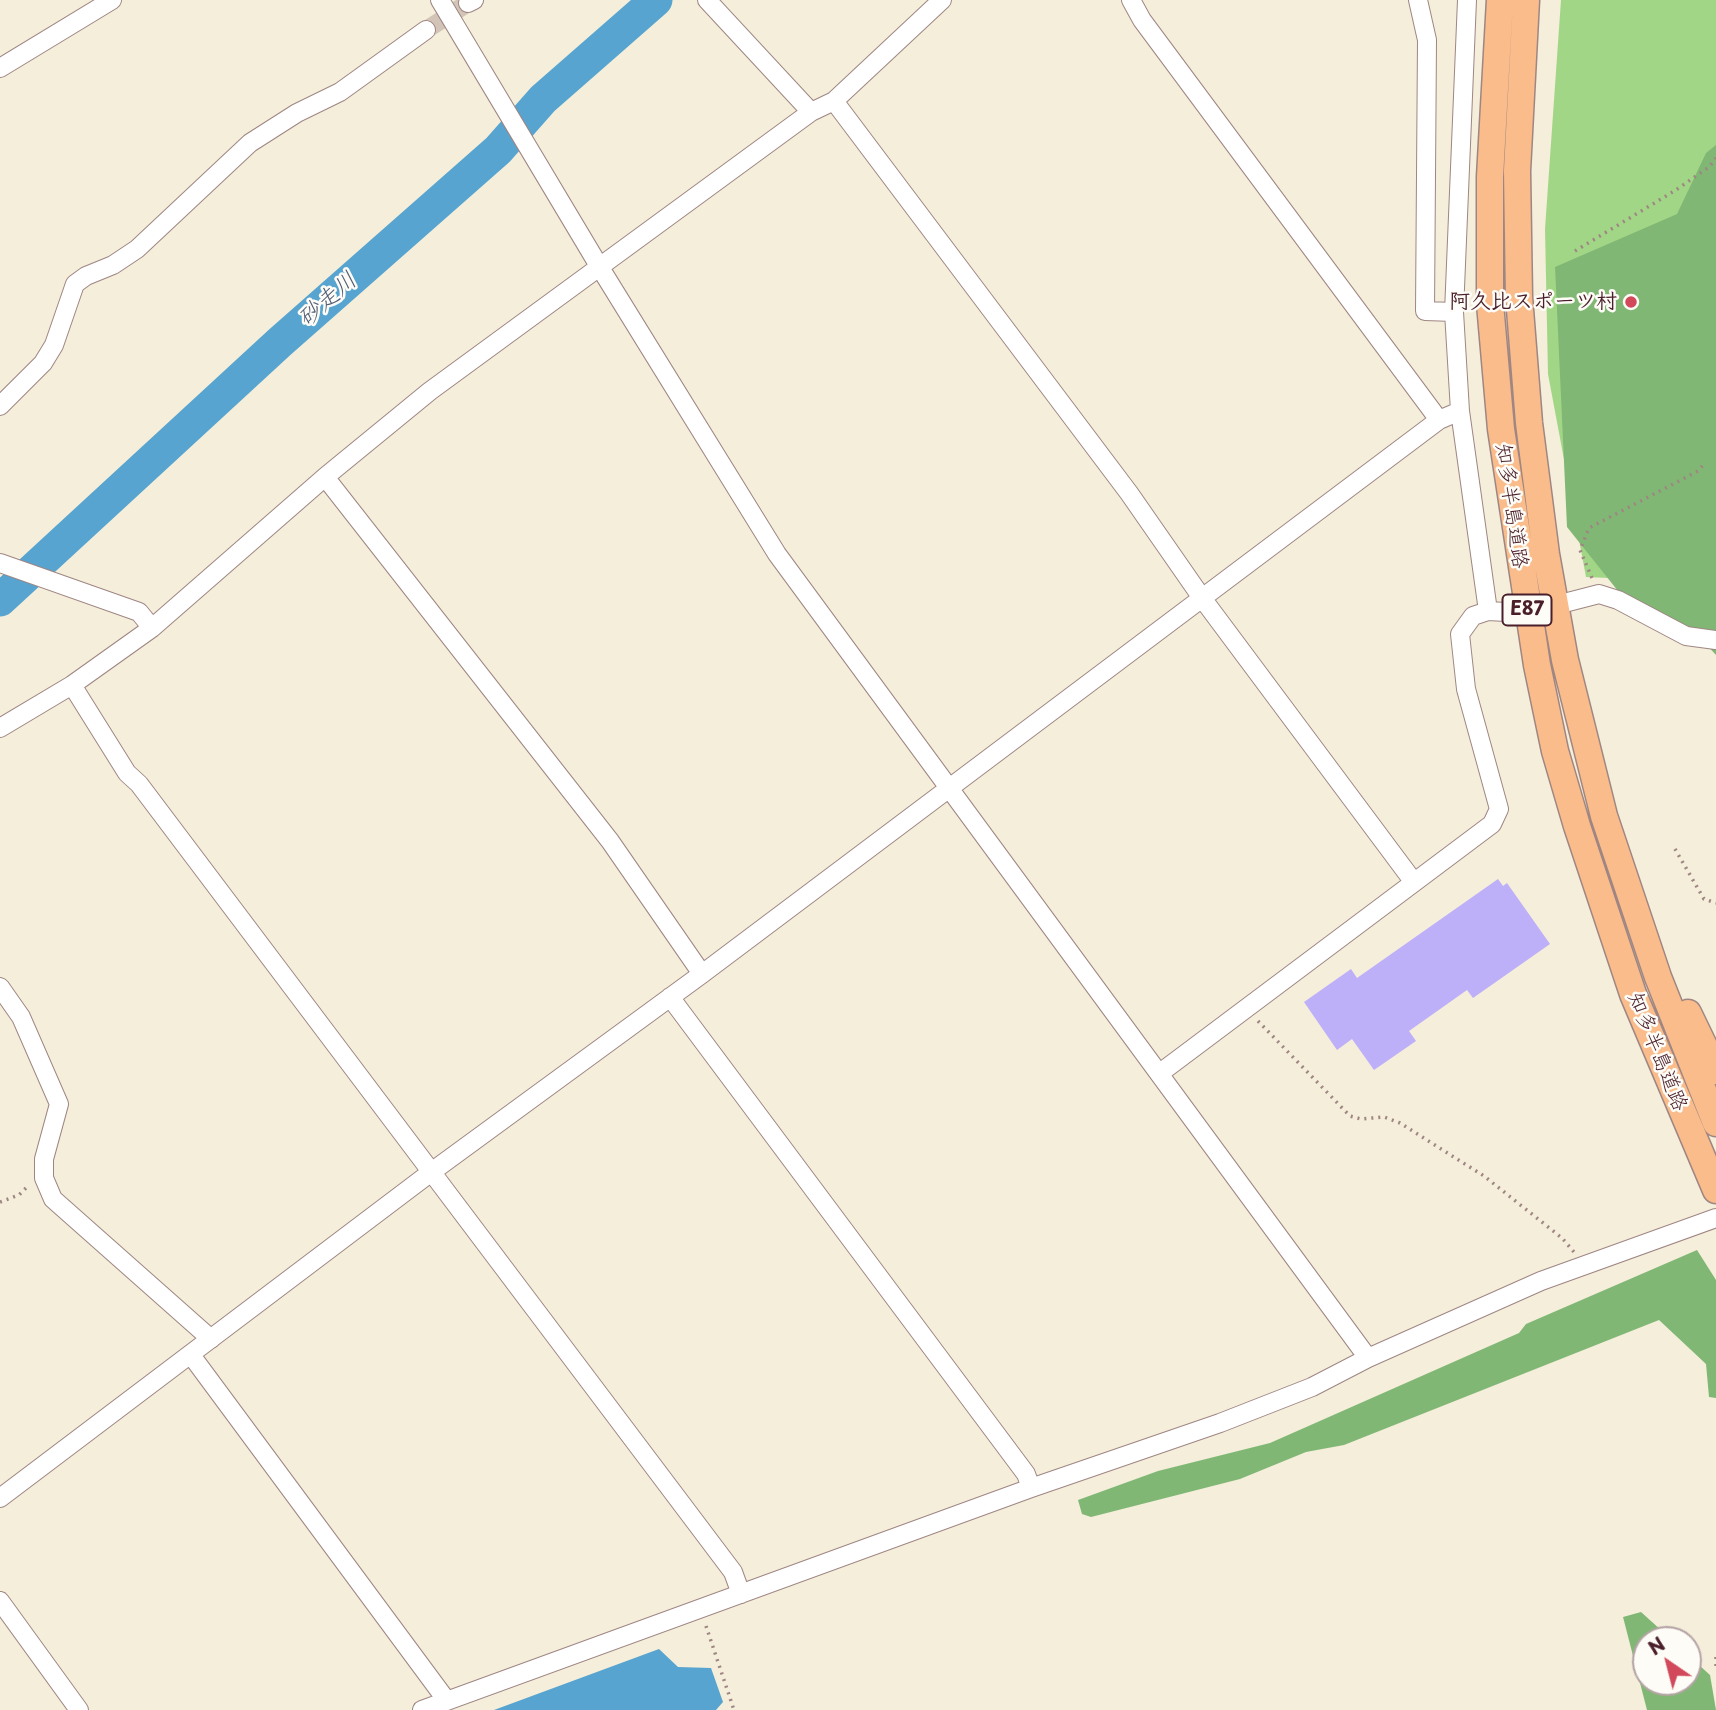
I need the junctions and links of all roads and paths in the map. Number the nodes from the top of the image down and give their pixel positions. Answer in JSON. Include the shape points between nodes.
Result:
{"nodes":[{"id":1,"x":112,"y":0,"type":"edge"},
{"id":2,"x":440,"y":0,"type":"edge"},
{"id":3,"x":707,"y":0,"type":"edge"},
{"id":4,"x":942,"y":0,"type":"edge"},
{"id":5,"x":1131,"y":0,"type":"edge"},
{"id":6,"x":1418,"y":0,"type":"edge"},
{"id":7,"x":1466,"y":0,"type":"edge"},
{"id":8,"x":1500,"y":0,"type":"edge"},
{"id":9,"x":1526,"y":0,"type":"edge"},
{"id":10,"x":426,"y":30,"type":"tunnel mouth"},
{"id":11,"x":0,"y":68,"type":"edge"},
{"id":12,"x":834,"y":100,"type":"junction"},
{"id":13,"x":811,"y":111,"type":"junction"},
{"id":14,"x":1716,"y":158,"type":"edge"},
{"id":15,"x":1575,"y":251,"type":"dead end"},
{"id":16,"x":599,"y":266,"type":"junction"},
{"id":17,"x":1454,"y":312,"type":"junction"},
{"id":18,"x":0,"y":406,"type":"edge"},
{"id":19,"x":1460,"y":411,"type":"junction"},
{"id":20,"x":1439,"y":420,"type":"junction"},
{"id":21,"x":1704,"y":464,"type":"dead end"},
{"id":22,"x":324,"y":477,"type":"junction"},
{"id":23,"x":3,"y":565,"type":"edge"},
{"id":24,"x":1599,"y":594,"type":"junction"},
{"id":25,"x":1202,"y":598,"type":"junction"},
{"id":26,"x":1568,"y":602,"type":"dead end"},
{"id":27,"x":1488,"y":611,"type":"junction"},
{"id":28,"x":1506,"y":612,"type":"dead end"},
{"id":29,"x":152,"y":628,"type":"junction"},
{"id":30,"x":1716,"y":640,"type":"edge"},
{"id":31,"x":72,"y":685,"type":"junction"},
{"id":32,"x":0,"y":728,"type":"edge"},
{"id":33,"x":948,"y":789,"type":"junction"},
{"id":34,"x":1675,"y":849,"type":"dead end"},
{"id":35,"x":1413,"y":881,"type":"junction"},
{"id":36,"x":1626,"y":882,"type":"junction"},
{"id":37,"x":1716,"y":903,"type":"edge"},
{"id":38,"x":702,"y":974,"type":"junction"},
{"id":39,"x":0,"y":987,"type":"edge"},
{"id":40,"x":670,"y":997,"type":"junction"},
{"id":41,"x":1244,"y":1007,"type":"junction"},
{"id":42,"x":1716,"y":1071,"type":"edge"},
{"id":43,"x":1160,"y":1073,"type":"junction"},
{"id":44,"x":1716,"y":1123,"type":"edge"},
{"id":45,"x":430,"y":1173,"type":"junction"},
{"id":46,"x":44,"y":1178,"type":"junction"},
{"id":47,"x":1716,"y":1190,"type":"edge"},
{"id":48,"x":0,"y":1202,"type":"edge"},
{"id":49,"x":1716,"y":1218,"type":"edge"},
{"id":50,"x":1582,"y":1266,"type":"junction"},
{"id":51,"x":211,"y":1339,"type":"junction"},
{"id":52,"x":191,"y":1355,"type":"junction"},
{"id":53,"x":1368,"y":1358,"type":"junction"},
{"id":54,"x":1031,"y":1488,"type":"junction"},
{"id":55,"x":0,"y":1498,"type":"edge"},
{"id":56,"x":741,"y":1594,"type":"junction"},
{"id":57,"x":0,"y":1601,"type":"edge"},
{"id":58,"x":700,"y":1608,"type":"junction"},
{"id":59,"x":1716,"y":1657,"type":"edge"},
{"id":60,"x":1716,"y":1666,"type":"edge"},
{"id":61,"x":447,"y":1701,"type":"junction"},
{"id":62,"x":79,"y":1710,"type":"edge"},
{"id":63,"x":422,"y":1710,"type":"edge"},
{"id":64,"x":734,"y":1710,"type":"edge"}],
"edges":[{"from":1,"to":11,"type":"street"},
{"from":2,"to":16,"type":"street"},
{"from":3,"to":13,"type":"street"},
{"from":4,"to":12,"type":"street"},
{"from":5,"to":20,"type":"street"},
{"from":6,"to":17,"type":"street","via":[[1427,40],[1425,311]]},
{"from":7,"to":17,"type":"street"},
{"from":8,"to":47,"type":"highway","name":"知多半島道路","number":"E87","via":[[1490,177],[1490,304],[1501,429],[1537,665],[1555,751],[1628,981]]},
{"from":9,"to":36,"type":"highway","name":"知多半島道路","number":"E87","via":[[1517,171],[1519,298],[1529,423],[1564,660]]},
{"from":10,"to":18,"type":"street","via":[[340,92],[250,143],[137,249],[75,284],[43,363]]},
{"from":12,"to":13,"type":"street"},
{"from":12,"to":25,"type":"street","via":[[1129,493]]},
{"from":13,"to":16,"type":"street"},
{"from":14,"to":15,"type":"path","via":[[1676,190]]},
{"from":16,"to":22,"type":"street","via":[[430,391]]},
{"from":16,"to":33,"type":"street","via":[[778,554]]},
{"from":17,"to":19,"type":"street"},
{"from":19,"to":20,"type":"street"},
{"from":19,"to":27,"type":"street"},
{"from":20,"to":25,"type":"street"},
{"from":21,"to":24,"type":"path","via":[[1589,528],[1580,550]]},
{"from":22,"to":29,"type":"street"},
{"from":22,"to":38,"type":"street","via":[[610,841]]},
{"from":23,"to":29,"type":"street","via":[[139,612]]},
{"from":24,"to":26,"type":"street"},
{"from":24,"to":30,"type":"street","via":[[1686,636]]},
{"from":25,"to":33,"type":"street"},
{"from":25,"to":35,"type":"street"},
{"from":27,"to":28,"type":"street"},
{"from":27,"to":35,"type":"street","via":[[1464,624],[1460,650],[1499,809],[1492,824]]},
{"from":29,"to":31,"type":"street"},
{"from":31,"to":32,"type":"street"},
{"from":31,"to":45,"type":"street","via":[[127,774],[139,784]]},
{"from":33,"to":38,"type":"street"},
{"from":33,"to":43,"type":"street"},
{"from":34,"to":37,"type":"path","via":[[1704,899]]},
{"from":35,"to":41,"type":"street"},
{"from":36,"to":42,"type":"highway","via":[[1649,916]]},
{"from":36,"to":44,"type":"highway","name":"知多半島道路","number":"E87"},
{"from":38,"to":40,"type":"street"},
{"from":39,"to":46,"type":"street","via":[[21,1017],[59,1104],[44,1159]]},
{"from":40,"to":45,"type":"street"},
{"from":40,"to":54,"type":"street","via":[[1026,1475]]},
{"from":41,"to":43,"type":"street"},
{"from":41,"to":50,"type":"path","via":[[1350,1116],[1400,1122],[1484,1176],[1562,1238]]},
{"from":43,"to":53,"type":"street"},
{"from":45,"to":51,"type":"street"},
{"from":45,"to":56,"type":"street","via":[[733,1572]]},
{"from":46,"to":48,"type":"path"},
{"from":46,"to":51,"type":"street","via":[[64,1211]]},
{"from":49,"to":50,"type":"street"},
{"from":50,"to":53,"type":"street"},
{"from":51,"to":52,"type":"street"},
{"from":52,"to":55,"type":"street"},
{"from":52,"to":61,"type":"street"},
{"from":53,"to":54,"type":"street","via":[[1311,1387],[1220,1423]]},
{"from":54,"to":56,"type":"street"},
{"from":56,"to":58,"type":"street"},
{"from":57,"to":62,"type":"street"},
{"from":58,"to":61,"type":"street"},
{"from":58,"to":64,"type":"path"},
{"from":59,"to":60,"type":"path"},
{"from":61,"to":63,"type":"street"}]}
